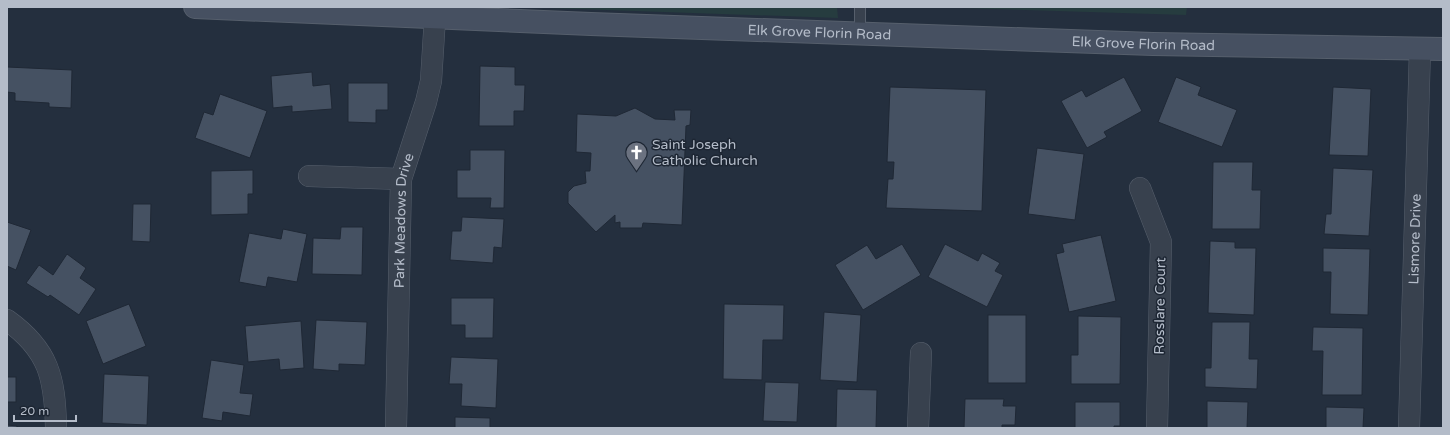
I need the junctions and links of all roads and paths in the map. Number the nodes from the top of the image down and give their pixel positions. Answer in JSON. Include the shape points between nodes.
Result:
{"nodes":[{"id":1,"x":195,"y":7,"type":"edge"},
{"id":2,"x":211,"y":7,"type":"edge"},
{"id":3,"x":860,"y":7,"type":"edge"},
{"id":4,"x":435,"y":17,"type":"junction"},
{"id":5,"x":860,"y":33,"type":"junction"},
{"id":6,"x":1420,"y":49,"type":"junction"},
{"id":7,"x":1443,"y":49,"type":"edge"},
{"id":8,"x":309,"y":176,"type":"dead end"},
{"id":9,"x":401,"y":179,"type":"junction"},
{"id":10,"x":1140,"y":188,"type":"dead end"},
{"id":11,"x":7,"y":320,"type":"edge"},
{"id":12,"x":920,"y":353,"type":"dead end"},
{"id":13,"x":56,"y":428,"type":"edge"},
{"id":14,"x":396,"y":428,"type":"edge"},
{"id":15,"x":918,"y":428,"type":"edge"},
{"id":16,"x":1157,"y":428,"type":"edge"},
{"id":17,"x":1409,"y":428,"type":"edge"}],
"edges":[{"from":1,"to":2,"type":"main road","name":"Elk Grove Florin Road"},
{"from":2,"to":4,"type":"main road","name":"Elk Grove Florin Road"},
{"from":3,"to":5,"type":"lane"},
{"from":4,"to":5,"type":"main road","name":"Elk Grove Florin Road"},
{"from":4,"to":9,"type":"street","name":"Park Meadows Drive","via":[[431,80]]},
{"from":5,"to":6,"type":"main road","name":"Elk Grove Florin Road","via":[[1153,44]]},
{"from":6,"to":7,"type":"main road","name":"Elk Grove Florin Road"},
{"from":6,"to":17,"type":"street","name":"Lismore Drive"},
{"from":8,"to":9,"type":"street"},
{"from":9,"to":14,"type":"street","name":"Park Meadows Drive"},
{"from":10,"to":16,"type":"street","name":"Rosslare Court","via":[[1161,242]]},
{"from":11,"to":13,"type":"street","via":[[30,338],[44,358],[53,388]]},
{"from":12,"to":15,"type":"street"}]}
